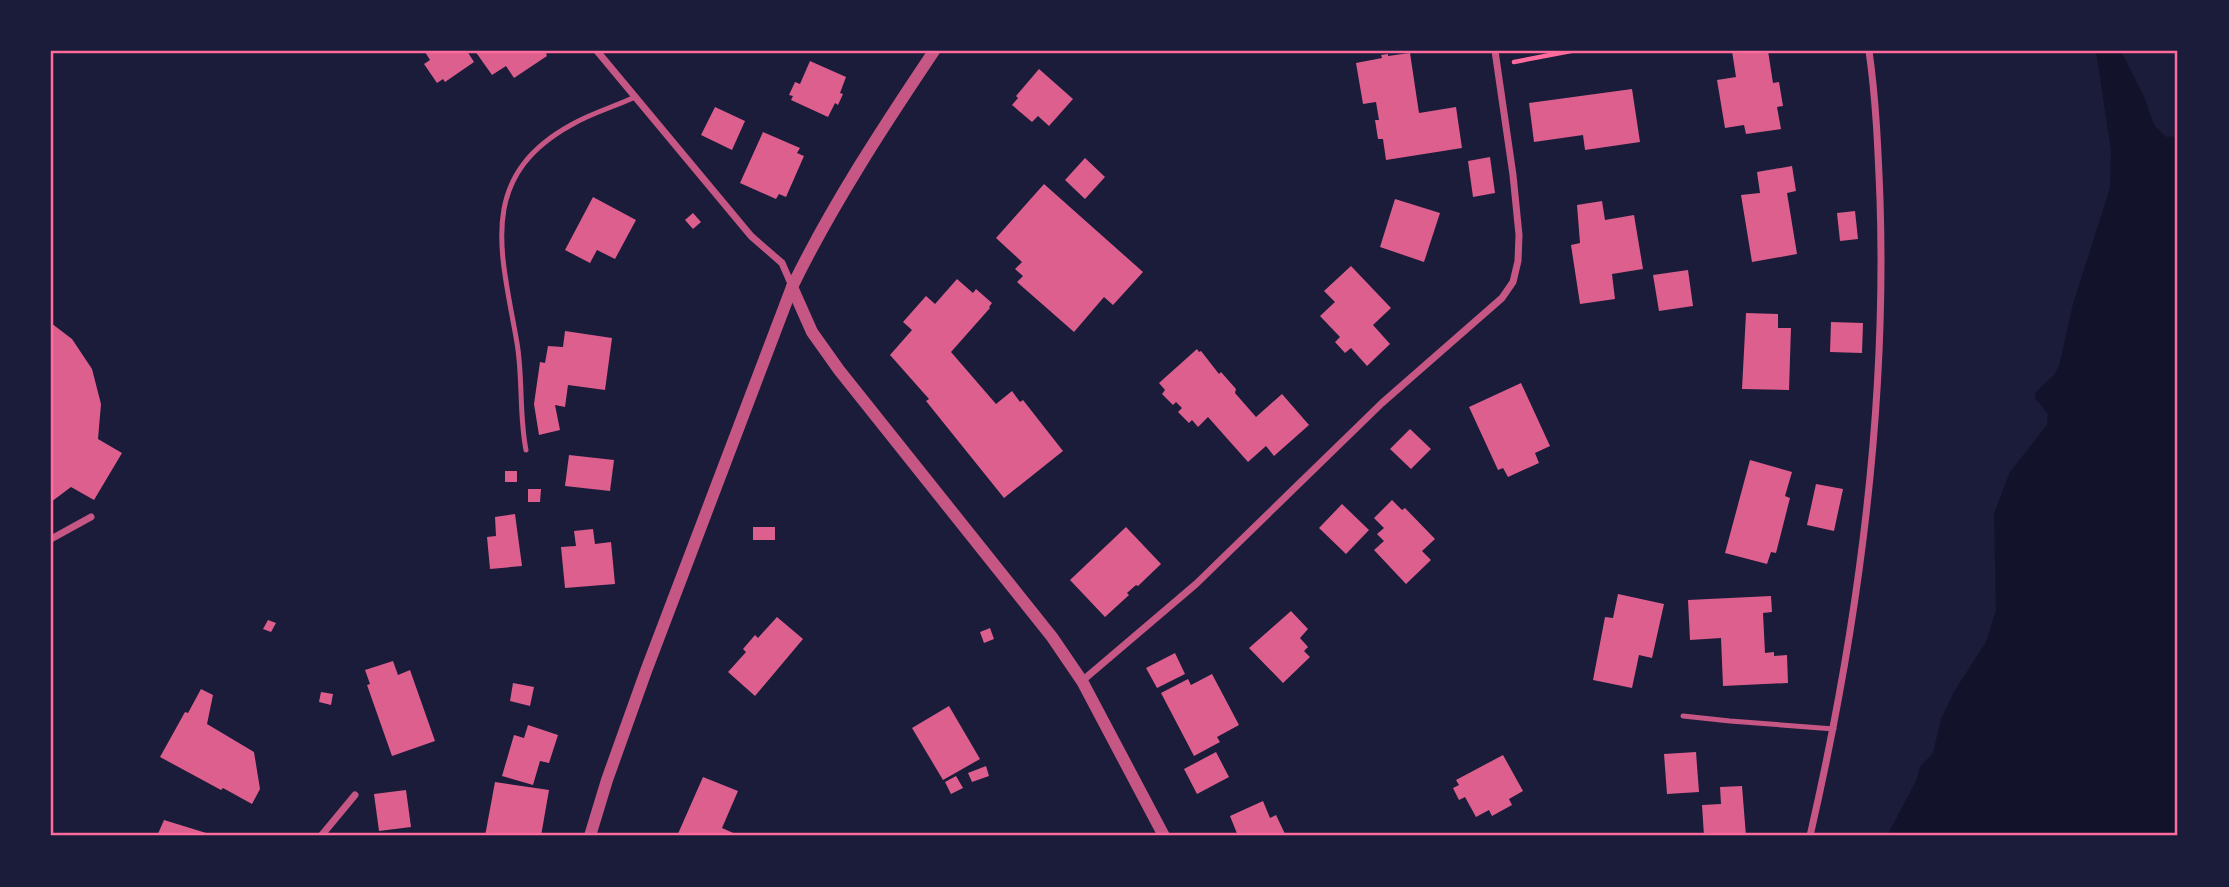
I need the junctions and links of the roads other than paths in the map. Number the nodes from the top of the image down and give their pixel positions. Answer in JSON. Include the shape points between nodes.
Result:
{"nodes":[{"id":1,"x":597,"y":51,"type":"edge"},
{"id":2,"x":934,"y":51,"type":"edge"},
{"id":3,"x":1495,"y":51,"type":"edge"},
{"id":4,"x":1869,"y":51,"type":"edge"},
{"id":5,"x":635,"y":97,"type":"junction"},
{"id":6,"x":792,"y":287,"type":"junction"},
{"id":7,"x":526,"y":450,"type":"dead end"},
{"id":8,"x":91,"y":517,"type":"dead end"},
{"id":9,"x":51,"y":539,"type":"edge"},
{"id":10,"x":1082,"y":681,"type":"junction"},
{"id":11,"x":1683,"y":716,"type":"dead end"},
{"id":12,"x":1834,"y":729,"type":"junction"},
{"id":13,"x":355,"y":796,"type":"dead end"},
{"id":14,"x":321,"y":836,"type":"edge"},
{"id":15,"x":590,"y":836,"type":"edge"},
{"id":16,"x":1164,"y":836,"type":"edge"},
{"id":17,"x":1810,"y":836,"type":"edge"}],
"edges":[{"from":1,"to":5,"type":"street"},
{"from":2,"to":6,"type":"street","via":[[879,134]]},
{"from":3,"to":10,"type":"street","via":[[1519,235],[1513,282],[1502,298],[1382,403],[1196,584]]},
{"from":4,"to":12,"type":"street","via":[[1877,131],[1880,354],[1866,524]]},
{"from":5,"to":6,"type":"street","via":[[751,236],[782,263]]},
{"from":5,"to":7,"type":"lane","via":[[545,141],[508,191],[500,242],[518,347]]},
{"from":6,"to":10,"type":"street","via":[[812,332],[839,370]]},
{"from":6,"to":15,"type":"street","via":[[646,671]]},
{"from":8,"to":9,"type":"street"},
{"from":10,"to":16,"type":"street"},
{"from":11,"to":12,"type":"lane"},
{"from":12,"to":17,"type":"street"},
{"from":13,"to":14,"type":"street"}]}
